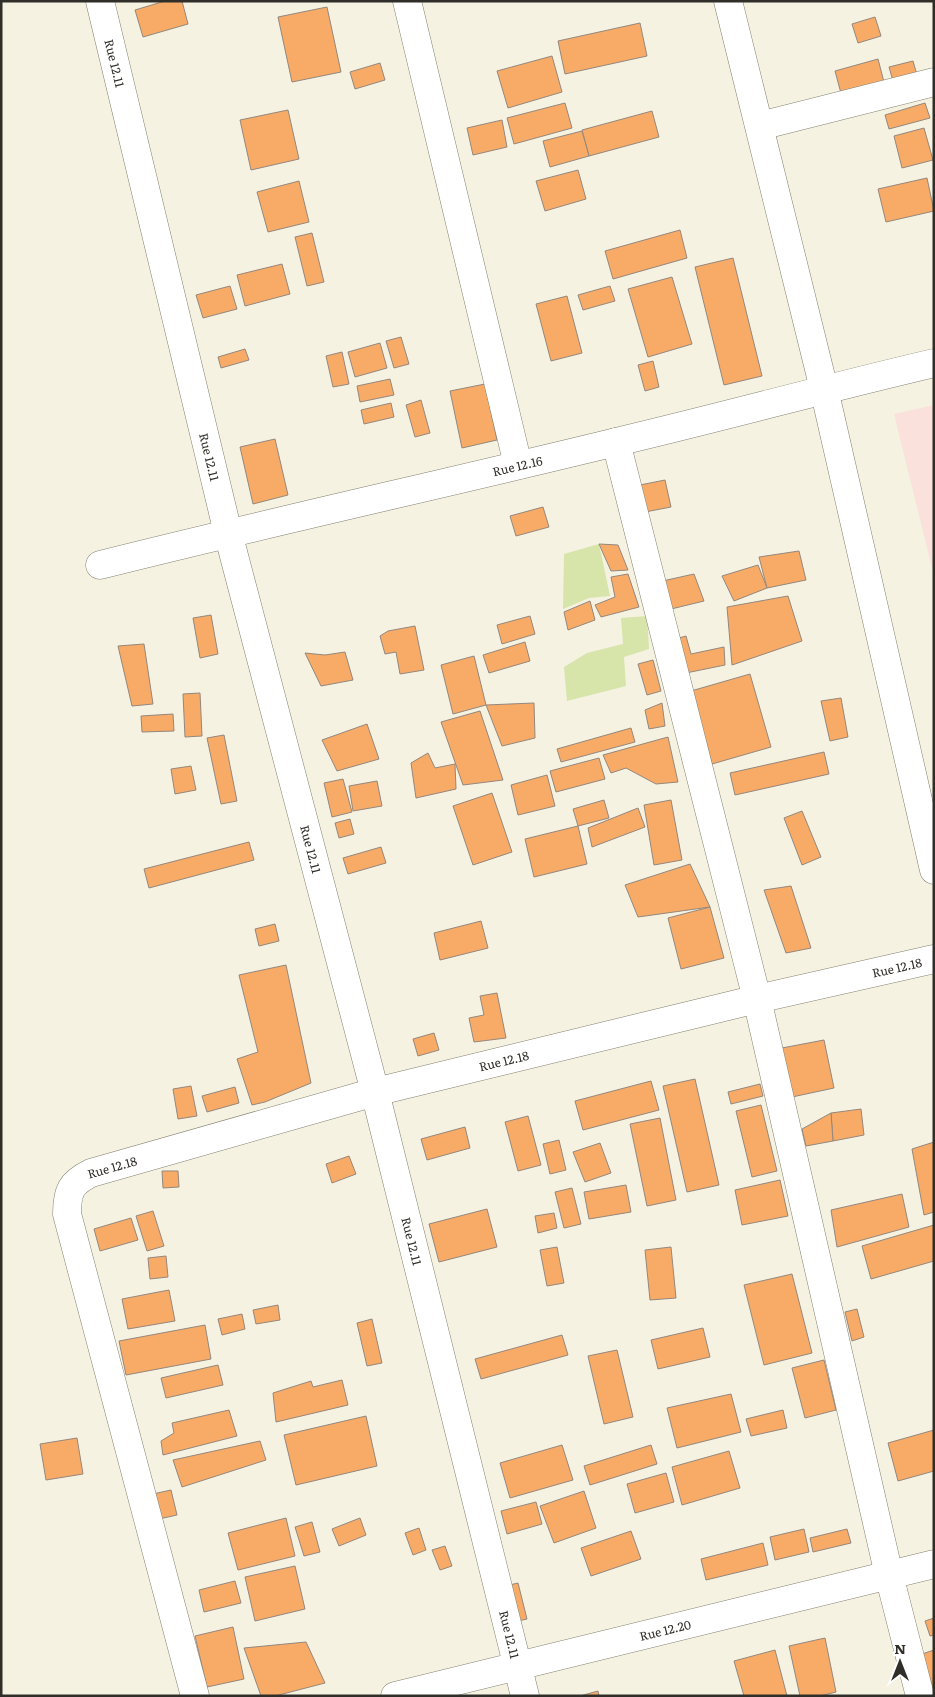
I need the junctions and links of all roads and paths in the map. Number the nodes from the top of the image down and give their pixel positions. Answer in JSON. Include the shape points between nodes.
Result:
{"nodes":[{"id":1,"x":100,"y":1,"type":"edge"},
{"id":2,"x":407,"y":1,"type":"edge"},
{"id":3,"x":728,"y":1,"type":"edge"},
{"id":4,"x":934,"y":82,"type":"edge"},
{"id":5,"x":760,"y":126,"type":"junction"},
{"id":6,"x":934,"y":363,"type":"edge"},
{"id":7,"x":824,"y":389,"type":"junction"},
{"id":8,"x":616,"y":442,"type":"junction"},
{"id":9,"x":518,"y":465,"type":"junction"},
{"id":10,"x":228,"y":533,"type":"junction"},
{"id":11,"x":100,"y":566,"type":"dead end"},
{"id":12,"x":934,"y":870,"type":"edge"},
{"id":13,"x":934,"y":959,"type":"edge"},
{"id":14,"x":756,"y":999,"type":"junction"},
{"id":15,"x":375,"y":1092,"type":"junction"},
{"id":16,"x":934,"y":1564,"type":"edge"},
{"id":17,"x":889,"y":1575,"type":"junction"},
{"id":18,"x":518,"y":1665,"type":"junction"},
{"id":19,"x":195,"y":1696,"type":"edge"},
{"id":20,"x":396,"y":1696,"type":"edge"},
{"id":21,"x":525,"y":1696,"type":"edge"},
{"id":22,"x":920,"y":1696,"type":"edge"}],
"edges":[{"from":1,"to":10,"type":"street","name":"Rue 12.11"},
{"from":2,"to":9,"type":"street"},
{"from":3,"to":5,"type":"street"},
{"from":4,"to":5,"type":"street"},
{"from":5,"to":7,"type":"street"},
{"from":6,"to":7,"type":"street","name":"Rue 12.16"},
{"from":7,"to":8,"type":"street","name":"Rue 12.16"},
{"from":7,"to":12,"type":"street"},
{"from":8,"to":9,"type":"street","name":"Rue 12.16"},
{"from":8,"to":14,"type":"street"},
{"from":9,"to":10,"type":"street","name":"Rue 12.16"},
{"from":10,"to":11,"type":"street","name":"Rue 12.16"},
{"from":10,"to":15,"type":"street","name":"Rue 12.11"},
{"from":13,"to":14,"type":"street","name":"Rue 12.18"},
{"from":14,"to":15,"type":"street","name":"Rue 12.18"},
{"from":14,"to":17,"type":"street"},
{"from":15,"to":18,"type":"street","name":"Rue 12.11"},
{"from":15,"to":19,"type":"street","name":"Rue 12.18","via":[[91,1173],[78,1180],[67,1199],[66,1214]]},
{"from":16,"to":17,"type":"street","name":"Rue 12.20"},
{"from":17,"to":18,"type":"street","name":"Rue 12.20"},
{"from":17,"to":22,"type":"street"},
{"from":18,"to":20,"type":"street","name":"Rue 12.20"},
{"from":18,"to":21,"type":"street","name":"Rue 12.11"}]}
